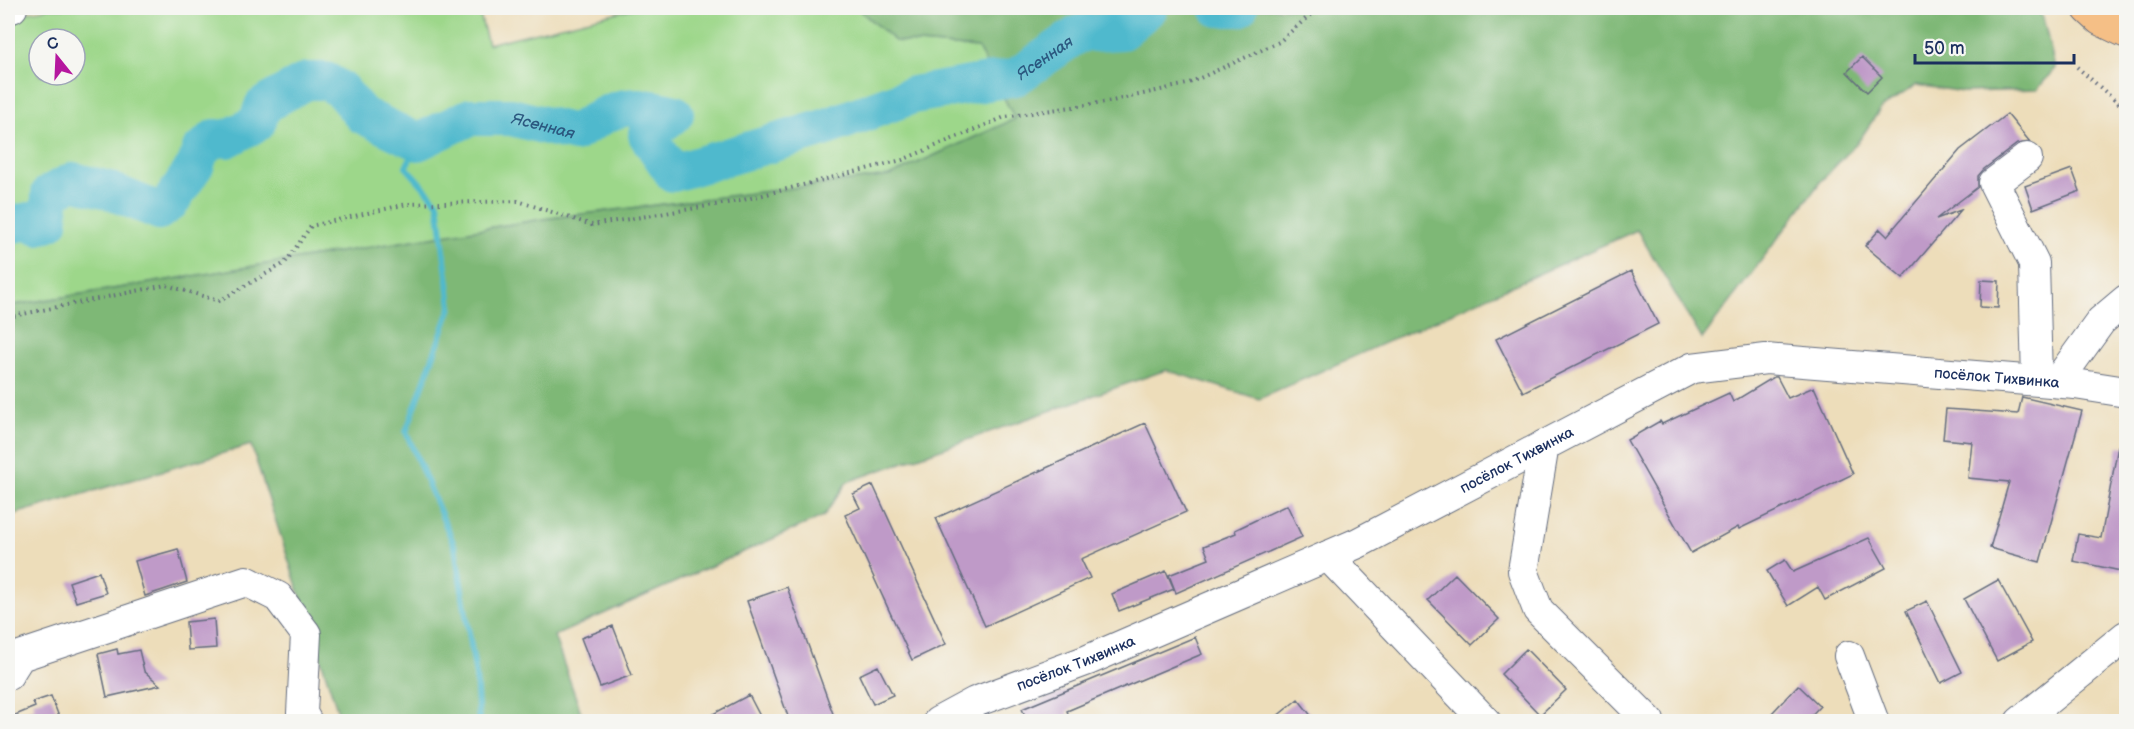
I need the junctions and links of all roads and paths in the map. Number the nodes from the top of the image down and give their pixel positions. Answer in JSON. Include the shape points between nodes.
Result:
{"nodes":[{"id":1,"x":1318,"y":8,"type":"edge"},
{"id":2,"x":2106,"y":19,"type":"edge"},
{"id":3,"x":2127,"y":41,"type":"edge"},
{"id":4,"x":2077,"y":67,"type":"dead end"},
{"id":5,"x":2127,"y":110,"type":"edge"},
{"id":6,"x":2028,"y":158,"type":"dead end"},
{"id":7,"x":2127,"y":300,"type":"edge"},
{"id":8,"x":8,"y":317,"type":"edge"},
{"id":9,"x":2047,"y":381,"type":"junction"},
{"id":10,"x":2127,"y":392,"type":"edge"},
{"id":11,"x":1544,"y":445,"type":"junction"},
{"id":12,"x":1328,"y":556,"type":"junction"},
{"id":13,"x":2127,"y":636,"type":"edge"},
{"id":14,"x":1849,"y":656,"type":"dead end"},
{"id":15,"x":8,"y":675,"type":"edge"},
{"id":16,"x":307,"y":722,"type":"edge"},
{"id":17,"x":938,"y":722,"type":"edge"},
{"id":18,"x":1486,"y":722,"type":"edge"},
{"id":19,"x":1649,"y":722,"type":"edge"},
{"id":20,"x":1874,"y":722,"type":"edge"},
{"id":21,"x":2020,"y":722,"type":"edge"}],
"edges":[{"from":1,"to":8,"type":"path","via":[[1279,42],[1187,84],[1112,101],[1005,117],[902,160],[739,201],[592,225],[518,201],[407,204],[311,226],[285,263],[219,301],[166,285]]},
{"from":2,"to":3,"type":"main road"},
{"from":4,"to":5,"type":"path"},
{"from":6,"to":9,"type":"street","via":[[1994,183],[2034,263]]},
{"from":7,"to":9,"type":"street","via":[[2101,321]]},
{"from":9,"to":10,"type":"street","name":"посёлок Тихвинка"},
{"from":9,"to":11,"type":"street","name":"посёлок Тихвинка","via":[[1766,359],[1692,368]]},
{"from":11,"to":12,"type":"street","name":"посёлок Тихвинка"},
{"from":11,"to":19,"type":"street","via":[[1523,571],[1538,610]]},
{"from":12,"to":17,"type":"street","name":"посёлок Тихвинка","via":[[1088,660],[975,702]]},
{"from":12,"to":18,"type":"street"},
{"from":13,"to":21,"type":"street"},
{"from":14,"to":20,"type":"street"},
{"from":15,"to":16,"type":"street","via":[[20,656],[246,580],[278,597],[306,634],[302,713]]}]}
